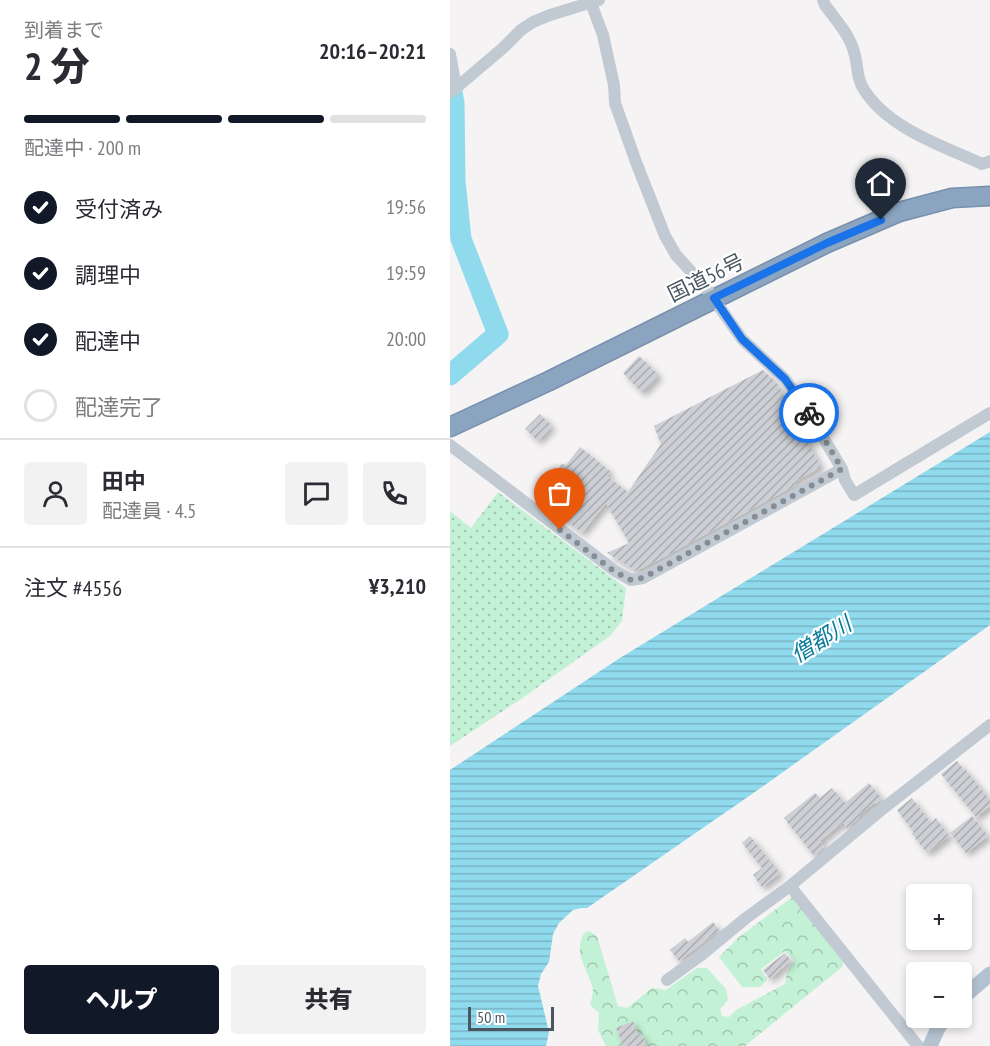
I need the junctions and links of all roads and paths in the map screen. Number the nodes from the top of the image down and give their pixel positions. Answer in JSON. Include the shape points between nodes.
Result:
{"nodes":[{"id":1,"x":823,"y":0,"type":"edge"},
{"id":2,"x":595,"y":2,"type":"edge"},
{"id":3,"x":575,"y":3,"type":"edge"},
{"id":4,"x":450,"y":54,"type":"edge"},
{"id":5,"x":453,"y":91,"type":"edge"},
{"id":6,"x":990,"y":161,"type":"edge"},
{"id":7,"x":990,"y":196,"type":"edge"},
{"id":8,"x":714,"y":298,"type":"junction"},
{"id":9,"x":990,"y":413,"type":"edge"},
{"id":10,"x":450,"y":428,"type":"edge"},
{"id":11,"x":450,"y":445,"type":"edge"},
{"id":12,"x":842,"y":469,"type":"junction"},
{"id":13,"x":990,"y":725,"type":"edge"},
{"id":14,"x":790,"y":886,"type":"junction"},
{"id":15,"x":990,"y":974,"type":"edge"},
{"id":16,"x":667,"y":980,"type":"dead end"},
{"id":17,"x":972,"y":989,"type":"edge"},
{"id":18,"x":938,"y":1028,"type":"edge"},
{"id":19,"x":918,"y":1046,"type":"edge"},
{"id":20,"x":930,"y":1046,"type":"edge"}],
"edges":[{"from":1,"to":6,"type":"street","via":[[854,50],[861,86],[873,102],[911,131],[982,164]]},
{"from":2,"to":3,"type":"street"},
{"from":2,"to":8,"type":"street","via":[[615,103],[665,236],[676,255]]},
{"from":3,"to":5,"type":"street","via":[[532,22]]},
{"from":4,"to":5,"type":"street"},
{"from":7,"to":8,"type":"highway","name":"国道56号","via":[[952,198],[899,212]]},
{"from":8,"to":10,"type":"highway","name":"国道56号"},
{"from":8,"to":12,"type":"street","via":[[742,339],[785,379]]},
{"from":9,"to":12,"type":"street","via":[[854,495]]},
{"from":11,"to":12,"type":"street","via":[[615,572],[631,580],[643,578]]},
{"from":13,"to":14,"type":"street"},
{"from":14,"to":16,"type":"street"},
{"from":14,"to":19,"type":"street"},
{"from":15,"to":17,"type":"main road"},
{"from":18,"to":20,"type":"main road"}]}
